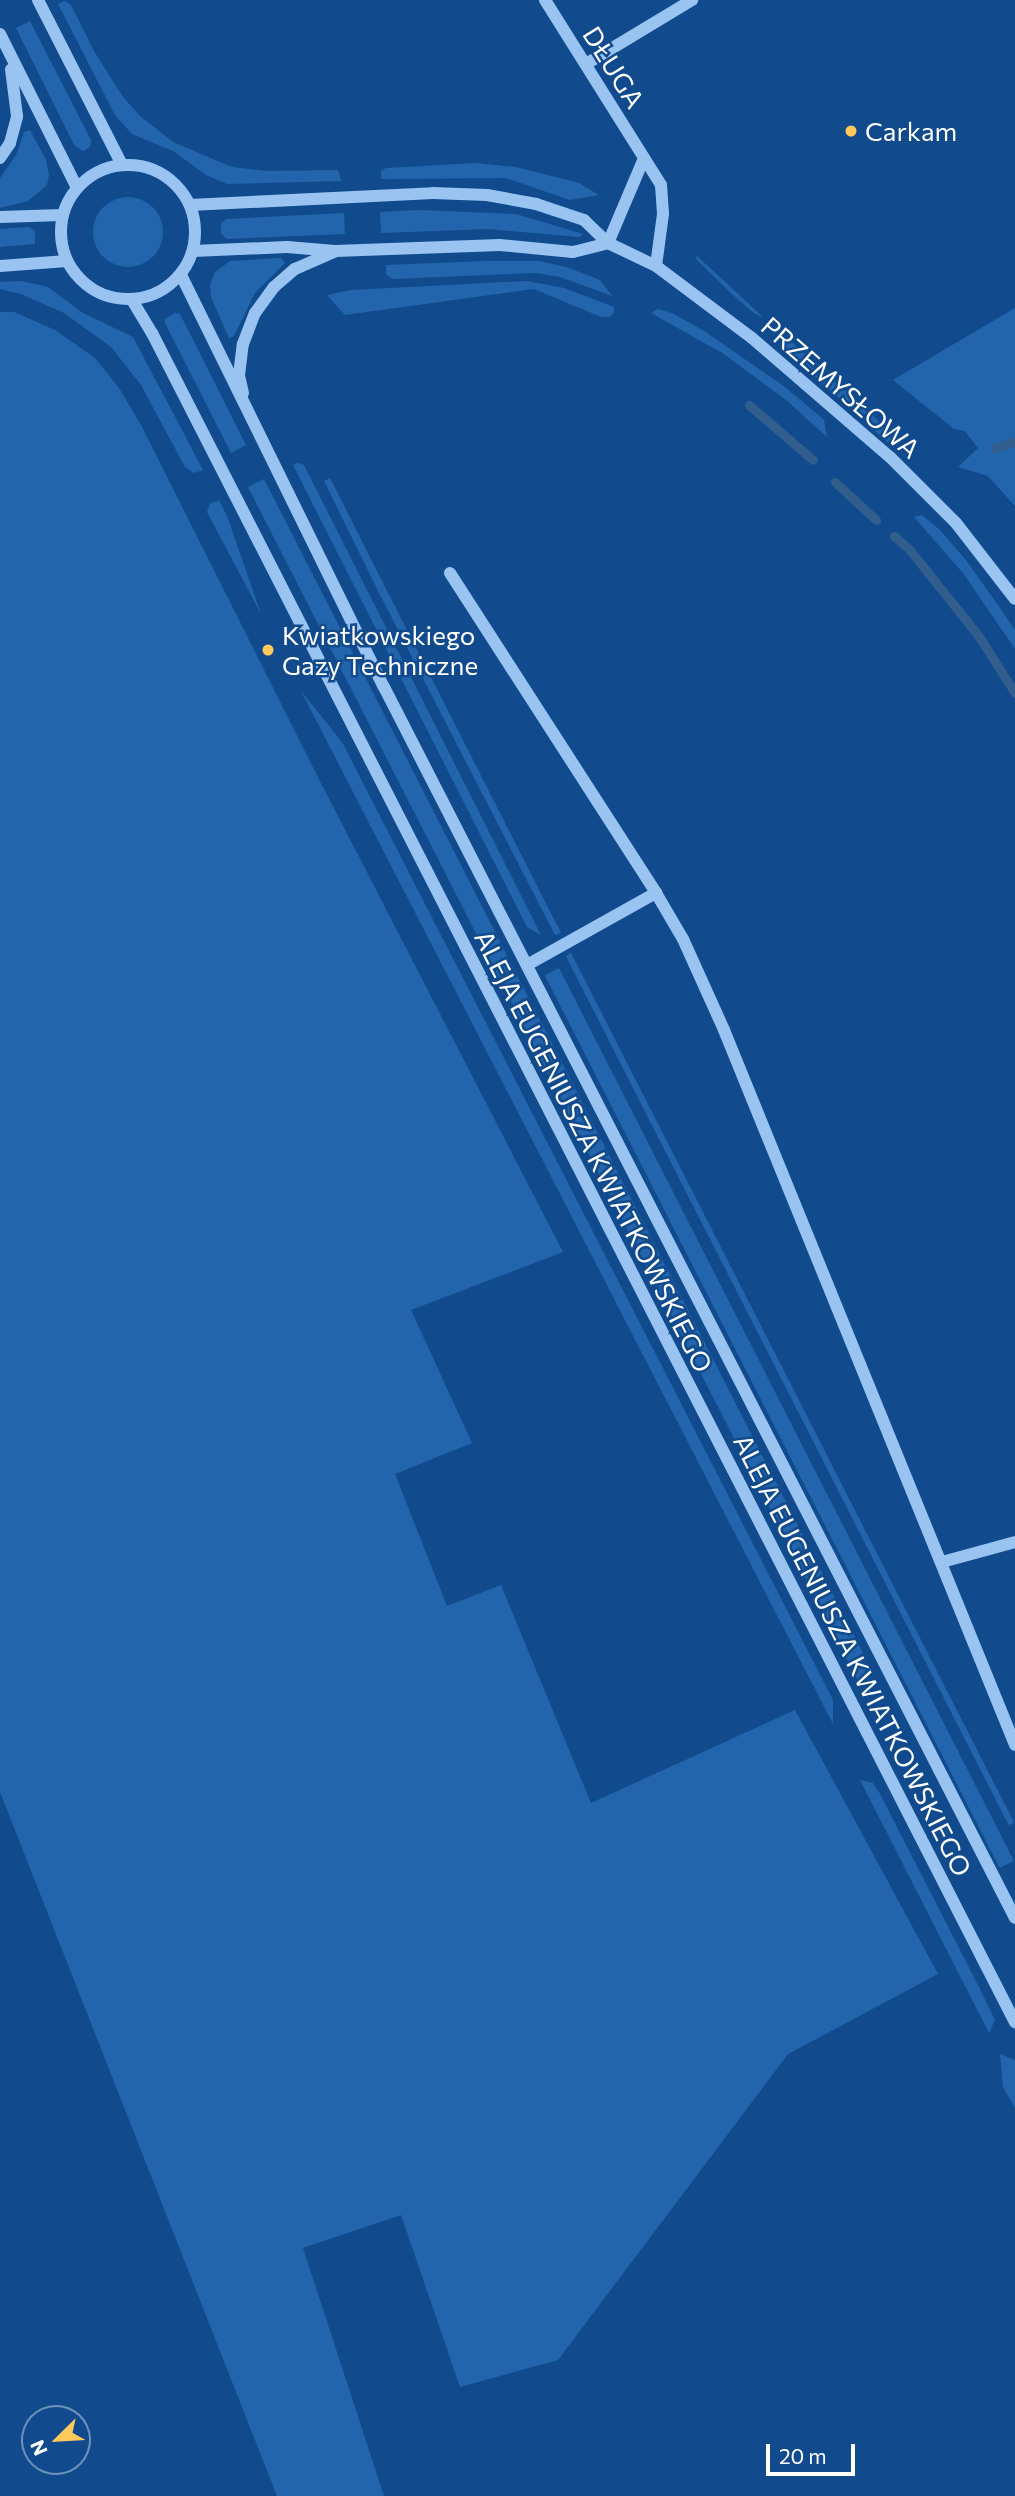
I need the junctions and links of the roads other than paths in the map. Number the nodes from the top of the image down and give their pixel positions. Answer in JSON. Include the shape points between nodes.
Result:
{"nodes":[{"id":1,"x":38,"y":0,"type":"edge"},
{"id":2,"x":545,"y":0,"type":"edge"},
{"id":3,"x":692,"y":0,"type":"edge"},
{"id":4,"x":2,"y":39,"type":"edge"},
{"id":5,"x":586,"y":64,"type":"junction"},
{"id":6,"x":0,"y":158,"type":"edge"},
{"id":7,"x":644,"y":158,"type":"junction"},
{"id":8,"x":122,"y":165,"type":"junction"},
{"id":9,"x":77,"y":188,"type":"junction"},
{"id":10,"x":190,"y":205,"type":"junction"},
{"id":11,"x":62,"y":215,"type":"junction"},
{"id":12,"x":0,"y":218,"type":"edge"},
{"id":13,"x":608,"y":243,"type":"junction"},
{"id":14,"x":193,"y":251,"type":"junction"},
{"id":15,"x":335,"y":251,"type":"junction"},
{"id":16,"x":67,"y":261,"type":"junction"},
{"id":17,"x":0,"y":266,"type":"edge"},
{"id":18,"x":656,"y":266,"type":"junction"},
{"id":19,"x":181,"y":275,"type":"junction"},
{"id":20,"x":132,"y":300,"type":"junction"},
{"id":21,"x":248,"y":414,"type":"junction"},
{"id":22,"x":450,"y":573,"type":"dead end"},
{"id":23,"x":1015,"y":599,"type":"edge"},
{"id":24,"x":656,"y":893,"type":"junction"},
{"id":25,"x":527,"y":965,"type":"junction"},
{"id":26,"x":1015,"y":1542,"type":"edge"},
{"id":27,"x":942,"y":1562,"type":"junction"},
{"id":28,"x":1015,"y":1745,"type":"edge"},
{"id":29,"x":1015,"y":1917,"type":"edge"},
{"id":30,"x":1015,"y":2022,"type":"edge"}],
"edges":[{"from":1,"to":8,"type":"street"},
{"from":2,"to":5,"type":"street","name":"DŁUGA"},
{"from":3,"to":5,"type":"street"},
{"from":4,"to":6,"type":"street","via":[[15,86],[17,116],[10,143]]},
{"from":4,"to":9,"type":"street"},
{"from":5,"to":7,"type":"street","name":"DŁUGA"},
{"from":7,"to":13,"type":"street"},
{"from":7,"to":18,"type":"street","name":"DŁUGA","via":[[661,186],[663,214]]},
{"from":8,"to":9,"type":"street","via":[[105,168]]},
{"from":8,"to":10,"type":"street","via":[[143,166],[163,174]]},
{"from":9,"to":11,"type":"street"},
{"from":10,"to":13,"type":"street","name":"PRZEMYSŁOWA","via":[[433,193],[487,195],[536,204],[584,220]]},
{"from":10,"to":14,"type":"street"},
{"from":11,"to":12,"type":"street"},
{"from":11,"to":16,"type":"street","via":[[60,230]]},
{"from":13,"to":15,"type":"street","via":[[573,252],[500,245]]},
{"from":13,"to":18,"type":"street","name":"PRZEMYSŁOWA"},
{"from":14,"to":15,"type":"street","via":[[287,247]]},
{"from":14,"to":19,"type":"street"},
{"from":15,"to":21,"type":"street","via":[[295,269],[255,313],[243,344],[239,375]]},
{"from":16,"to":17,"type":"street"},
{"from":16,"to":20,"type":"street","via":[[93,291]]},
{"from":18,"to":23,"type":"street","name":"PRZEMYSŁOWA","via":[[752,338],[890,457],[956,523]]},
{"from":19,"to":20,"type":"street","via":[[159,292]]},
{"from":19,"to":21,"type":"street","name":"ALEJA EUGENIUSZA KWIATKOWSKIEGO"},
{"from":20,"to":30,"type":"street","name":"ALEJA EUGENIUSZA KWIATKOWSKIEGO"},
{"from":21,"to":25,"type":"street","name":"ALEJA EUGENIUSZA KWIATKOWSKIEGO"},
{"from":22,"to":24,"type":"street"},
{"from":24,"to":25,"type":"street"},
{"from":24,"to":27,"type":"street","via":[[683,939],[724,1030]]},
{"from":25,"to":29,"type":"street","name":"ALEJA EUGENIUSZA KWIATKOWSKIEGO"},
{"from":26,"to":27,"type":"street"},
{"from":27,"to":28,"type":"street"}]}
